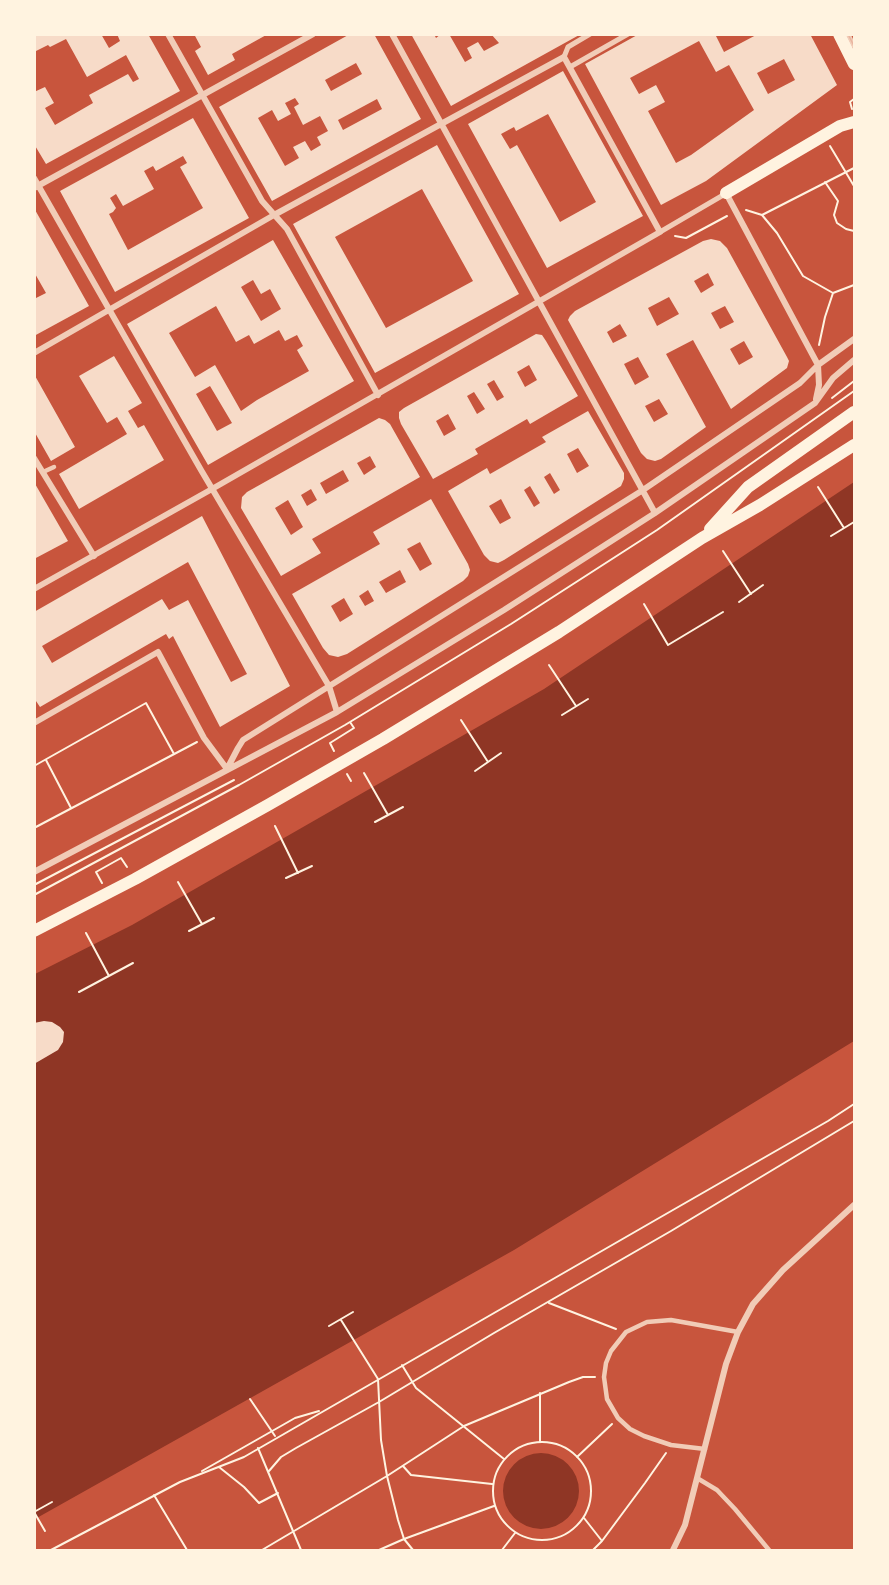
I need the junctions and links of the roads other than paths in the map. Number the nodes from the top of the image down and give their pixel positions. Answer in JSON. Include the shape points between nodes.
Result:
{"nodes":[{"id":1,"x":168,"y":34,"type":"edge"},
{"id":2,"x":313,"y":34,"type":"edge"},
{"id":3,"x":392,"y":34,"type":"edge"},
{"id":4,"x":590,"y":34,"type":"edge"},
{"id":5,"x":628,"y":34,"type":"edge"},
{"id":6,"x":839,"y":34,"type":"edge"},
{"id":7,"x":848,"y":34,"type":"edge"},
{"id":8,"x":855,"y":46,"type":"edge"},
{"id":9,"x":564,"y":57,"type":"junction"},
{"id":10,"x":855,"y":64,"type":"edge"},
{"id":11,"x":570,"y":67,"type":"junction"},
{"id":12,"x":202,"y":95,"type":"junction"},
{"id":13,"x":855,"y":122,"type":"edge"},
{"id":14,"x":441,"y":124,"type":"junction"},
{"id":15,"x":34,"y":178,"type":"edge"},
{"id":16,"x":37,"y":187,"type":"edge"},
{"id":17,"x":726,"y":193,"type":"junction"},
{"id":18,"x":274,"y":215,"type":"junction"},
{"id":19,"x":660,"y":232,"type":"junction"},
{"id":20,"x":539,"y":302,"type":"junction"},
{"id":21,"x":109,"y":310,"type":"junction"},
{"id":22,"x":855,"y":339,"type":"edge"},
{"id":23,"x":34,"y":353,"type":"edge"},
{"id":24,"x":855,"y":360,"type":"edge"},
{"id":25,"x":818,"y":365,"type":"junction"},
{"id":26,"x":378,"y":395,"type":"junction"},
{"id":27,"x":815,"y":403,"type":"junction"},
{"id":28,"x":855,"y":412,"type":"edge"},
{"id":29,"x":855,"y":445,"type":"edge"},
{"id":30,"x":34,"y":458,"type":"edge"},
{"id":31,"x":54,"y":467,"type":"dead end"},
{"id":32,"x":43,"y":472,"type":"junction"},
{"id":33,"x":212,"y":489,"type":"junction"},
{"id":34,"x":643,"y":490,"type":"junction"},
{"id":35,"x":655,"y":513,"type":"junction"},
{"id":36,"x":702,"y":538,"type":"junction"},
{"id":37,"x":94,"y":556,"type":"junction"},
{"id":38,"x":34,"y":590,"type":"edge"},
{"id":39,"x":329,"y":686,"type":"junction"},
{"id":40,"x":337,"y":712,"type":"junction"},
{"id":41,"x":34,"y":723,"type":"edge"},
{"id":42,"x":227,"y":769,"type":"junction"},
{"id":43,"x":34,"y":872,"type":"edge"},
{"id":44,"x":34,"y":931,"type":"edge"},
{"id":45,"x":855,"y":1205,"type":"edge"},
{"id":46,"x":738,"y":1332,"type":"junction"},
{"id":47,"x":705,"y":1449,"type":"junction"},
{"id":48,"x":697,"y":1478,"type":"junction"},
{"id":49,"x":673,"y":1551,"type":"edge"},
{"id":50,"x":769,"y":1551,"type":"edge"}],
"edges":[{"from":1,"to":12,"type":"street"},
{"from":2,"to":12,"type":"street"},
{"from":3,"to":14,"type":"street"},
{"from":4,"to":9,"type":"street","via":[[568,47]]},
{"from":5,"to":11,"type":"street"},
{"from":6,"to":10,"type":"main road"},
{"from":7,"to":8,"type":"lane"},
{"from":9,"to":11,"type":"street"},
{"from":9,"to":14,"type":"street"},
{"from":11,"to":19,"type":"street"},
{"from":12,"to":16,"type":"street"},
{"from":12,"to":18,"type":"street","via":[[262,201]]},
{"from":13,"to":17,"type":"main road","via":[[840,126]]},
{"from":14,"to":18,"type":"street"},
{"from":14,"to":20,"type":"street"},
{"from":15,"to":16,"type":"street"},
{"from":16,"to":21,"type":"street"},
{"from":17,"to":19,"type":"street"},
{"from":17,"to":25,"type":"street"},
{"from":18,"to":21,"type":"street"},
{"from":18,"to":26,"type":"street","via":[[287,230]]},
{"from":19,"to":20,"type":"street"},
{"from":20,"to":26,"type":"street"},
{"from":20,"to":34,"type":"street"},
{"from":21,"to":23,"type":"street"},
{"from":21,"to":33,"type":"street"},
{"from":22,"to":25,"type":"street"},
{"from":24,"to":27,"type":"street","via":[[833,378]]},
{"from":25,"to":27,"type":"street"},
{"from":25,"to":34,"type":"street","via":[[800,383]]},
{"from":26,"to":33,"type":"street"},
{"from":27,"to":35,"type":"street"},
{"from":28,"to":36,"type":"main road","via":[[748,487]]},
{"from":29,"to":36,"type":"main road"},
{"from":30,"to":32,"type":"street"},
{"from":31,"to":32,"type":"lane"},
{"from":32,"to":37,"type":"street"},
{"from":33,"to":37,"type":"street"},
{"from":33,"to":39,"type":"street"},
{"from":34,"to":35,"type":"street"},
{"from":34,"to":39,"type":"street"},
{"from":35,"to":40,"type":"street"},
{"from":36,"to":44,"type":"main road","via":[[560,632],[374,744],[146,874]]},
{"from":37,"to":38,"type":"street"},
{"from":39,"to":40,"type":"street"},
{"from":39,"to":42,"type":"street","via":[[243,740]]},
{"from":40,"to":42,"type":"street"},
{"from":41,"to":42,"type":"street","via":[[158,652],[204,738]]},
{"from":42,"to":43,"type":"street"},
{"from":45,"to":46,"type":"street","via":[[783,1270],[753,1304]]},
{"from":46,"to":47,"type":"street"},
{"from":46,"to":47,"type":"lane","via":[[671,1320],[647,1322],[626,1332],[606,1363],[608,1399],[618,1418],[630,1429],[671,1446]]},
{"from":47,"to":48,"type":"street"},
{"from":48,"to":49,"type":"street","via":[[685,1525]]},
{"from":48,"to":50,"type":"lane","via":[[717,1490]]}]}
